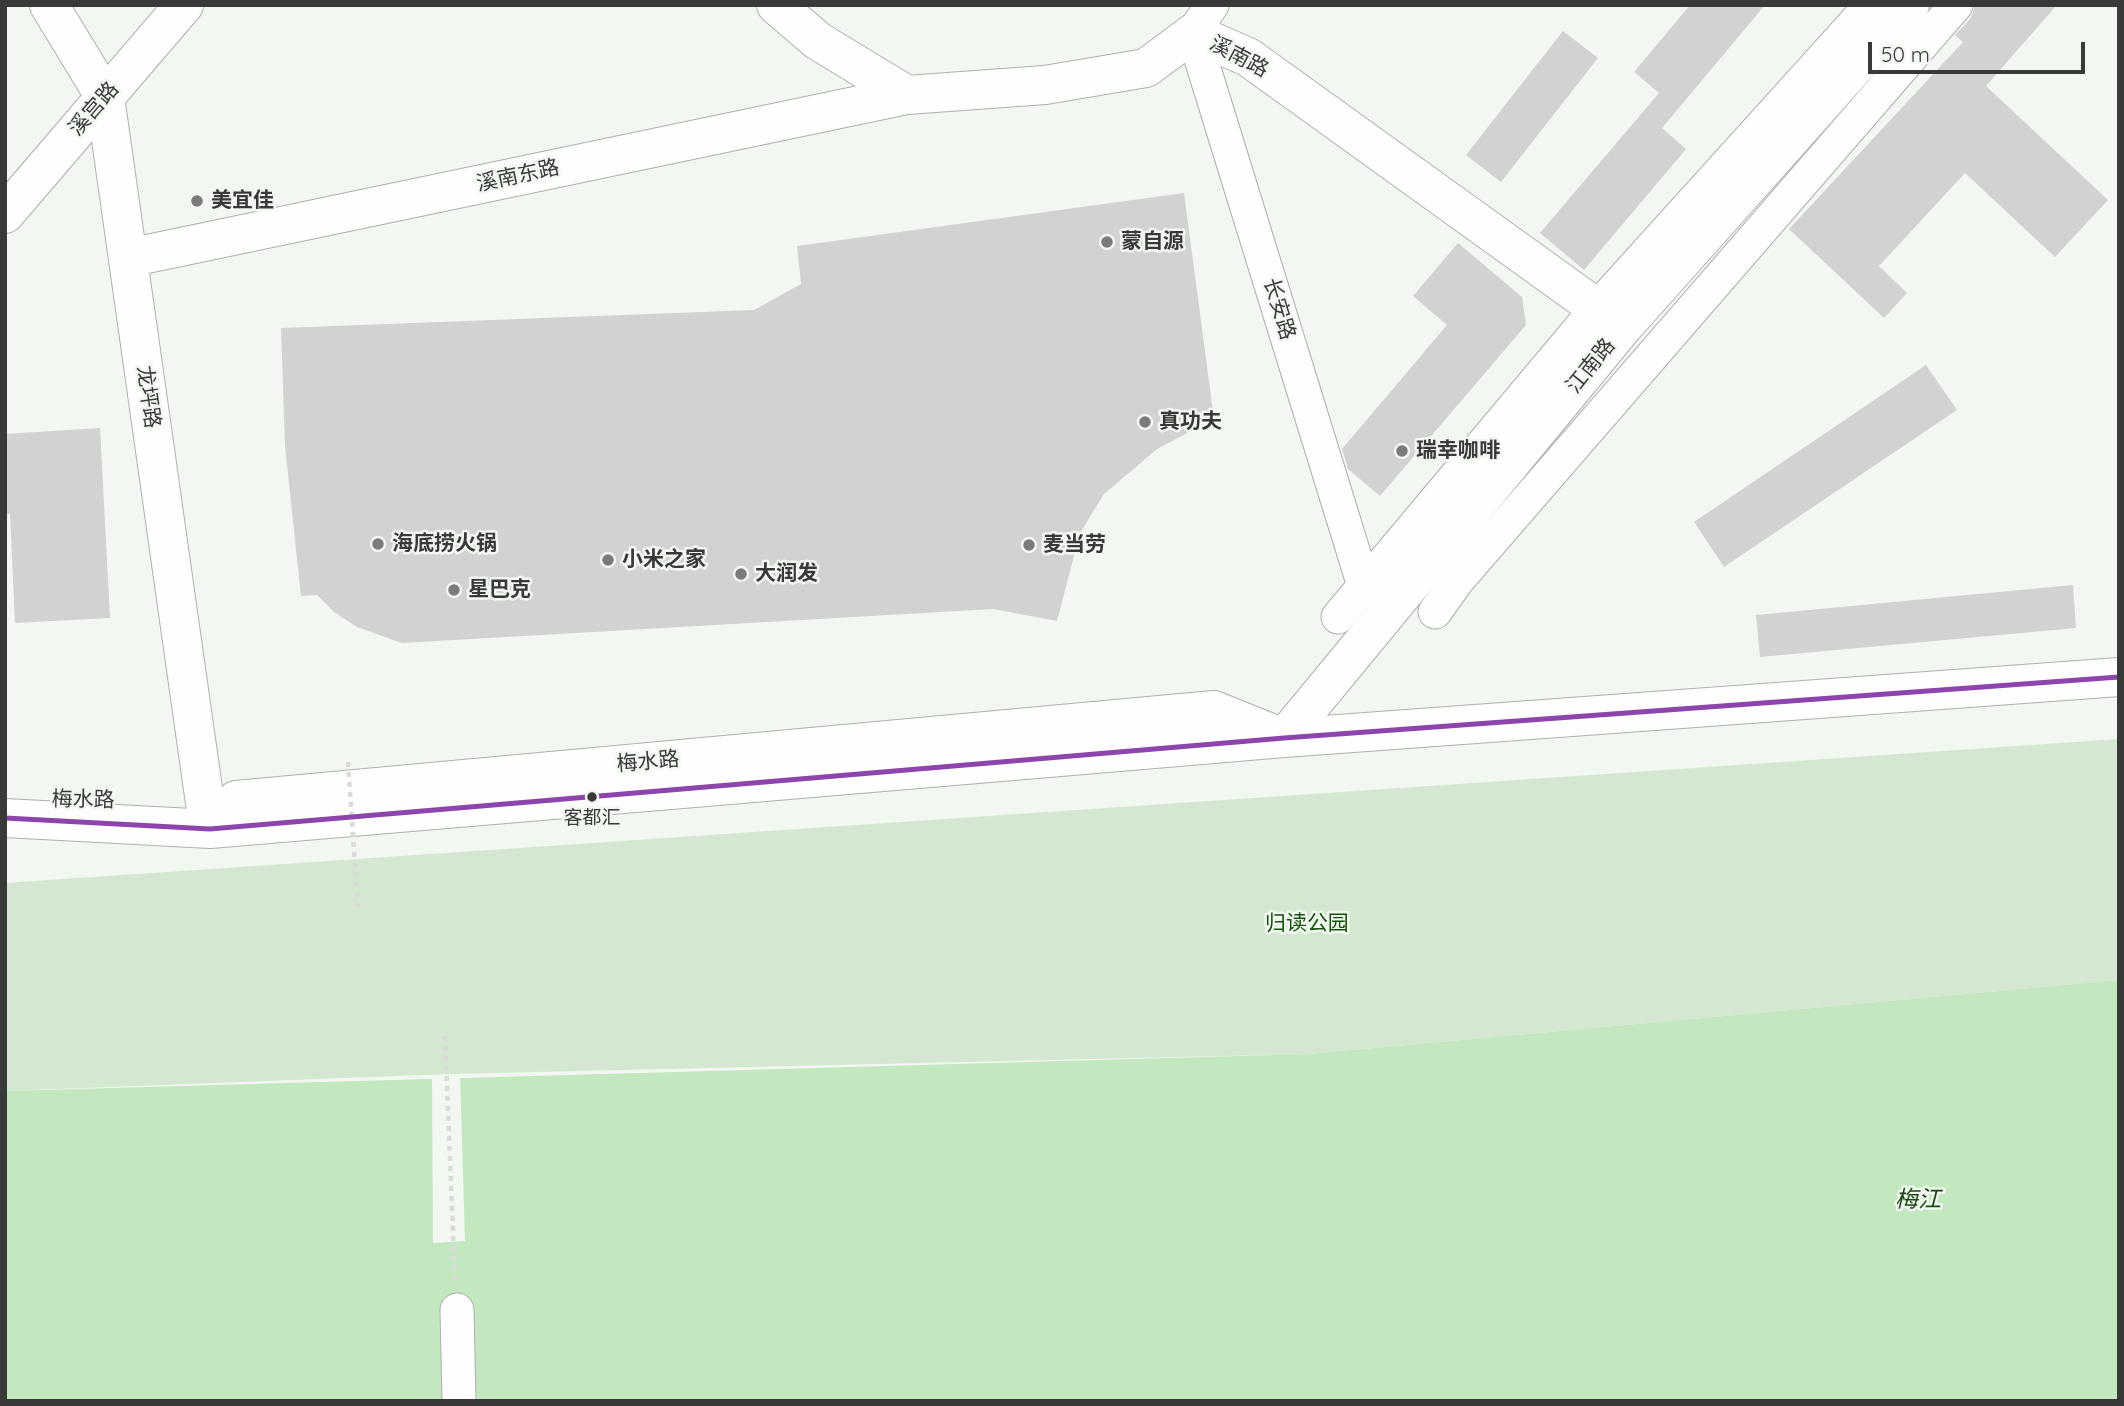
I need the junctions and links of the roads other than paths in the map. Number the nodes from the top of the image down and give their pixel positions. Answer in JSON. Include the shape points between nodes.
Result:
{"nodes":[{"id":1,"x":49,"y":5,"type":"edge"},
{"id":2,"x":184,"y":5,"type":"edge"},
{"id":3,"x":776,"y":5,"type":"edge"},
{"id":4,"x":1871,"y":5,"type":"edge"},
{"id":5,"x":1910,"y":5,"type":"edge"},
{"id":6,"x":1956,"y":5,"type":"edge"},
{"id":7,"x":1203,"y":19,"type":"edge"},
{"id":8,"x":907,"y":95,"type":"junction"},
{"id":9,"x":105,"y":97,"type":"junction"},
{"id":10,"x":5,"y":214,"type":"edge"},
{"id":11,"x":128,"y":258,"type":"junction"},
{"id":12,"x":1610,"y":317,"type":"junction"},
{"id":13,"x":1364,"y":586,"type":"junction"},
{"id":14,"x":1435,"y":612,"type":"dead end"},
{"id":15,"x":1338,"y":617,"type":"dead end"},
{"id":16,"x":2119,"y":677,"type":"edge"},
{"id":17,"x":1284,"y":738,"type":"junction"},
{"id":18,"x":5,"y":799,"type":"edge"},
{"id":19,"x":205,"y":803,"type":"junction"},
{"id":20,"x":5,"y":818,"type":"edge"},
{"id":21,"x":457,"y":1310,"type":"dead end"},
{"id":22,"x":459,"y":1401,"type":"edge"}],
"edges":[{"from":1,"to":9,"type":"street","name":"龙坪路"},
{"from":2,"to":9,"type":"street","name":"溪宫路"},
{"from":3,"to":8,"type":"street","via":[[818,41]]},
{"from":4,"to":12,"type":"street"},
{"from":5,"to":12,"type":"street","name":"江南路"},
{"from":6,"to":14,"type":"street"},
{"from":7,"to":8,"type":"street","name":"溪南路","via":[[1146,68],[1045,85]]},
{"from":7,"to":12,"type":"street","name":"溪南路","via":[[1248,57]]},
{"from":7,"to":13,"type":"street","name":"长安路"},
{"from":8,"to":11,"type":"street","name":"溪南东路"},
{"from":9,"to":10,"type":"street","name":"溪宫路"},
{"from":9,"to":11,"type":"street","name":"龙坪路"},
{"from":11,"to":19,"type":"street","name":"龙坪路"},
{"from":12,"to":13,"type":"street"},
{"from":12,"to":17,"type":"street","name":"江南路"},
{"from":13,"to":15,"type":"street"},
{"from":16,"to":17,"type":"street","name":"梅水路"},
{"from":17,"to":19,"type":"street","name":"梅水路","via":[[1214,710]]},
{"from":17,"to":20,"type":"street","name":"梅水路","via":[[210,829]]},
{"from":18,"to":19,"type":"street","name":"梅水路"},
{"from":21,"to":22,"type":"street"}]}
